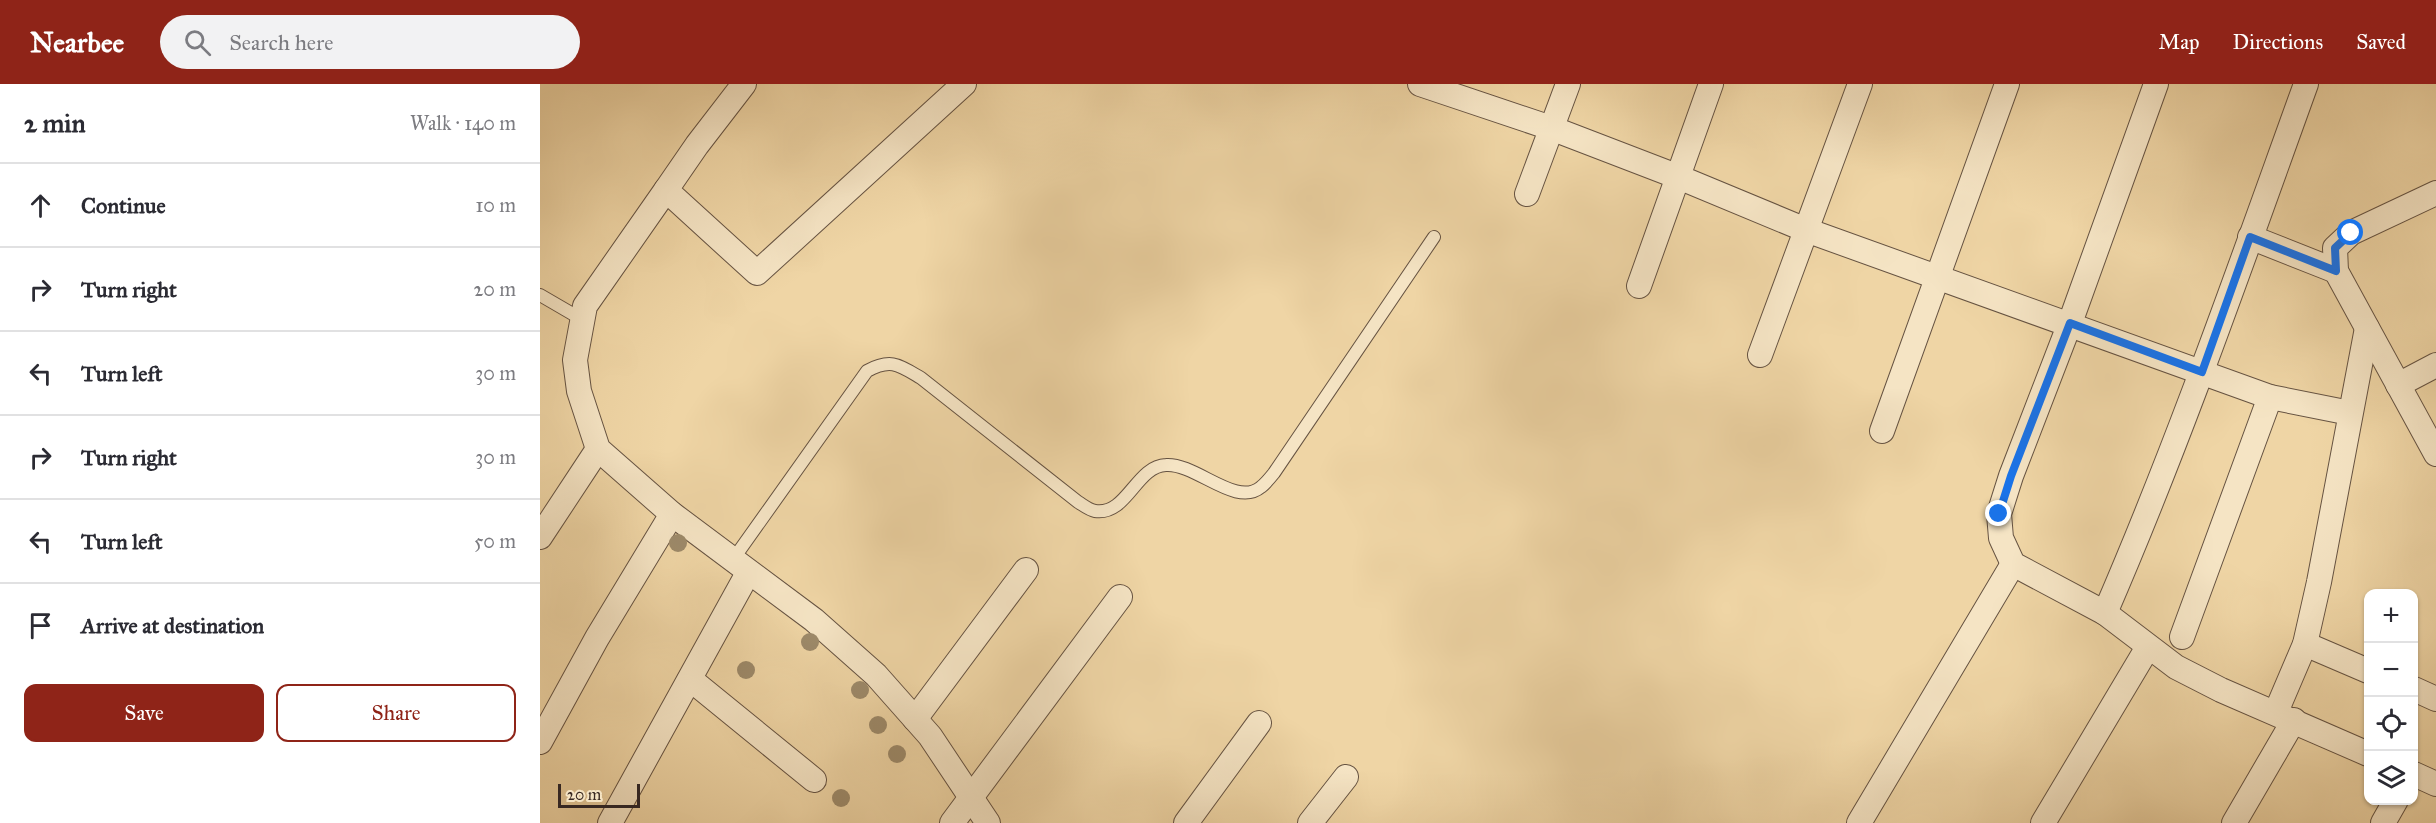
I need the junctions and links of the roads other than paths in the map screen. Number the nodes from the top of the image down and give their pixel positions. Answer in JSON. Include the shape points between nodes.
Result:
{"nodes":[{"id":1,"x":744,"y":84,"type":"edge"},
{"id":2,"x":964,"y":84,"type":"edge"},
{"id":3,"x":1420,"y":84,"type":"edge"},
{"id":4,"x":1568,"y":84,"type":"edge"},
{"id":5,"x":1711,"y":84,"type":"edge"},
{"id":6,"x":1860,"y":84,"type":"edge"},
{"id":7,"x":2007,"y":84,"type":"edge"},
{"id":8,"x":2156,"y":84,"type":"edge"},
{"id":9,"x":2306,"y":84,"type":"edge"},
{"id":10,"x":1551,"y":128,"type":"junction"},
{"id":11,"x":1676,"y":176,"type":"junction"},
{"id":12,"x":666,"y":190,"type":"junction"},
{"id":13,"x":2436,"y":193,"type":"edge"},
{"id":14,"x":1527,"y":194,"type":"dead end"},
{"id":15,"x":1806,"y":230,"type":"junction"},
{"id":16,"x":1434,"y":237,"type":"dead end"},
{"id":17,"x":2250,"y":237,"type":"junction"},
{"id":18,"x":2336,"y":271,"type":"junction"},
{"id":19,"x":1938,"y":277,"type":"junction"},
{"id":20,"x":1639,"y":286,"type":"dead end"},
{"id":21,"x":540,"y":295,"type":"edge"},
{"id":22,"x":583,"y":320,"type":"junction"},
{"id":23,"x":2070,"y":323,"type":"junction"},
{"id":24,"x":2367,"y":328,"type":"junction"},
{"id":25,"x":1760,"y":355,"type":"dead end"},
{"id":26,"x":2436,"y":366,"type":"edge"},
{"id":27,"x":2202,"y":372,"type":"junction"},
{"id":28,"x":2398,"y":385,"type":"junction"},
{"id":29,"x":2270,"y":397,"type":"junction"},
{"id":30,"x":2350,"y":413,"type":"junction"},
{"id":31,"x":1882,"y":431,"type":"dead end"},
{"id":32,"x":598,"y":449,"type":"junction"},
{"id":33,"x":2436,"y":454,"type":"edge"},
{"id":34,"x":672,"y":514,"type":"junction"},
{"id":35,"x":540,"y":537,"type":"edge"},
{"id":36,"x":2013,"y":564,"type":"junction"},
{"id":37,"x":740,"y":567,"type":"junction"},
{"id":38,"x":1026,"y":570,"type":"dead end"},
{"id":39,"x":1120,"y":597,"type":"dead end"},
{"id":40,"x":2105,"y":613,"type":"junction"},
{"id":41,"x":2182,"y":637,"type":"dead end"},
{"id":42,"x":2304,"y":644,"type":"junction"},
{"id":43,"x":2148,"y":647,"type":"junction"},
{"id":44,"x":2364,"y":668,"type":"edge"},
{"id":45,"x":690,"y":679,"type":"junction"},
{"id":46,"x":2418,"y":691,"type":"edge"},
{"id":47,"x":2436,"y":699,"type":"edge"},
{"id":48,"x":2285,"y":716,"type":"junction"},
{"id":49,"x":915,"y":719,"type":"junction"},
{"id":50,"x":1259,"y":723,"type":"dead end"},
{"id":51,"x":540,"y":742,"type":"edge"},
{"id":52,"x":2364,"y":752,"type":"edge"},
{"id":53,"x":2418,"y":776,"type":"edge"},
{"id":54,"x":1346,"y":777,"type":"dead end"},
{"id":55,"x":814,"y":780,"type":"dead end"},
{"id":56,"x":2436,"y":784,"type":"edge"},
{"id":57,"x":972,"y":798,"type":"junction"},
{"id":58,"x":2394,"y":805,"type":"edge"},
{"id":59,"x":2052,"y":820,"type":"edge"},
{"id":60,"x":610,"y":823,"type":"edge"},
{"id":61,"x":952,"y":823,"type":"edge"},
{"id":62,"x":988,"y":823,"type":"edge"},
{"id":63,"x":1186,"y":823,"type":"edge"},
{"id":64,"x":1310,"y":823,"type":"edge"},
{"id":65,"x":1858,"y":823,"type":"edge"},
{"id":66,"x":2234,"y":823,"type":"edge"},
{"id":67,"x":2383,"y":823,"type":"edge"}],
"edges":[{"from":1,"to":12,"type":"street"},
{"from":2,"to":12,"type":"street","via":[[756,273]]},
{"from":3,"to":10,"type":"street"},
{"from":4,"to":10,"type":"street"},
{"from":5,"to":11,"type":"street"},
{"from":6,"to":15,"type":"street"},
{"from":7,"to":19,"type":"street"},
{"from":8,"to":23,"type":"street"},
{"from":9,"to":17,"type":"street"},
{"from":10,"to":11,"type":"street"},
{"from":10,"to":14,"type":"street"},
{"from":11,"to":15,"type":"street"},
{"from":11,"to":20,"type":"street"},
{"from":12,"to":22,"type":"street","via":[[585,306]]},
{"from":13,"to":18,"type":"street","via":[[2351,233],[2335,248]]},
{"from":15,"to":19,"type":"street"},
{"from":15,"to":25,"type":"street"},
{"from":16,"to":37,"type":"lane","via":[[1260,489],[1245,493],[1227,489],[1178,464],[1161,465],[1145,474],[1125,498],[1108,510],[1094,511],[921,378],[899,365],[881,363],[867,371]]},
{"from":17,"to":18,"type":"street"},
{"from":17,"to":27,"type":"street"},
{"from":18,"to":24,"type":"street"},
{"from":19,"to":23,"type":"street"},
{"from":19,"to":31,"type":"street"},
{"from":21,"to":22,"type":"lane"},
{"from":22,"to":32,"type":"street","via":[[575,360],[579,391]]},
{"from":23,"to":27,"type":"street"},
{"from":23,"to":36,"type":"street","via":[[1999,514],[2001,538]]},
{"from":24,"to":28,"type":"street"},
{"from":24,"to":30,"type":"street"},
{"from":26,"to":28,"type":"street"},
{"from":27,"to":29,"type":"street"},
{"from":27,"to":40,"type":"street"},
{"from":28,"to":33,"type":"street"},
{"from":29,"to":30,"type":"street"},
{"from":29,"to":41,"type":"street"},
{"from":30,"to":42,"type":"street"},
{"from":32,"to":34,"type":"street"},
{"from":32,"to":35,"type":"street"},
{"from":34,"to":37,"type":"street"},
{"from":34,"to":51,"type":"street"},
{"from":36,"to":40,"type":"street"},
{"from":36,"to":65,"type":"street"},
{"from":37,"to":45,"type":"street"},
{"from":37,"to":49,"type":"street","via":[[814,620],[876,675]]},
{"from":38,"to":49,"type":"street"},
{"from":39,"to":57,"type":"street"},
{"from":40,"to":43,"type":"street"},
{"from":42,"to":44,"type":"street"},
{"from":42,"to":48,"type":"street"},
{"from":43,"to":48,"type":"street","via":[[2176,667]]},
{"from":43,"to":59,"type":"street"},
{"from":45,"to":55,"type":"street"},
{"from":45,"to":60,"type":"street"},
{"from":46,"to":47,"type":"street"},
{"from":48,"to":52,"type":"street"},
{"from":48,"to":66,"type":"street"},
{"from":49,"to":57,"type":"street"},
{"from":50,"to":63,"type":"street"},
{"from":53,"to":56,"type":"street"},
{"from":54,"to":64,"type":"street"},
{"from":57,"to":61,"type":"street"},
{"from":57,"to":62,"type":"street"},
{"from":58,"to":67,"type":"street"}]}
